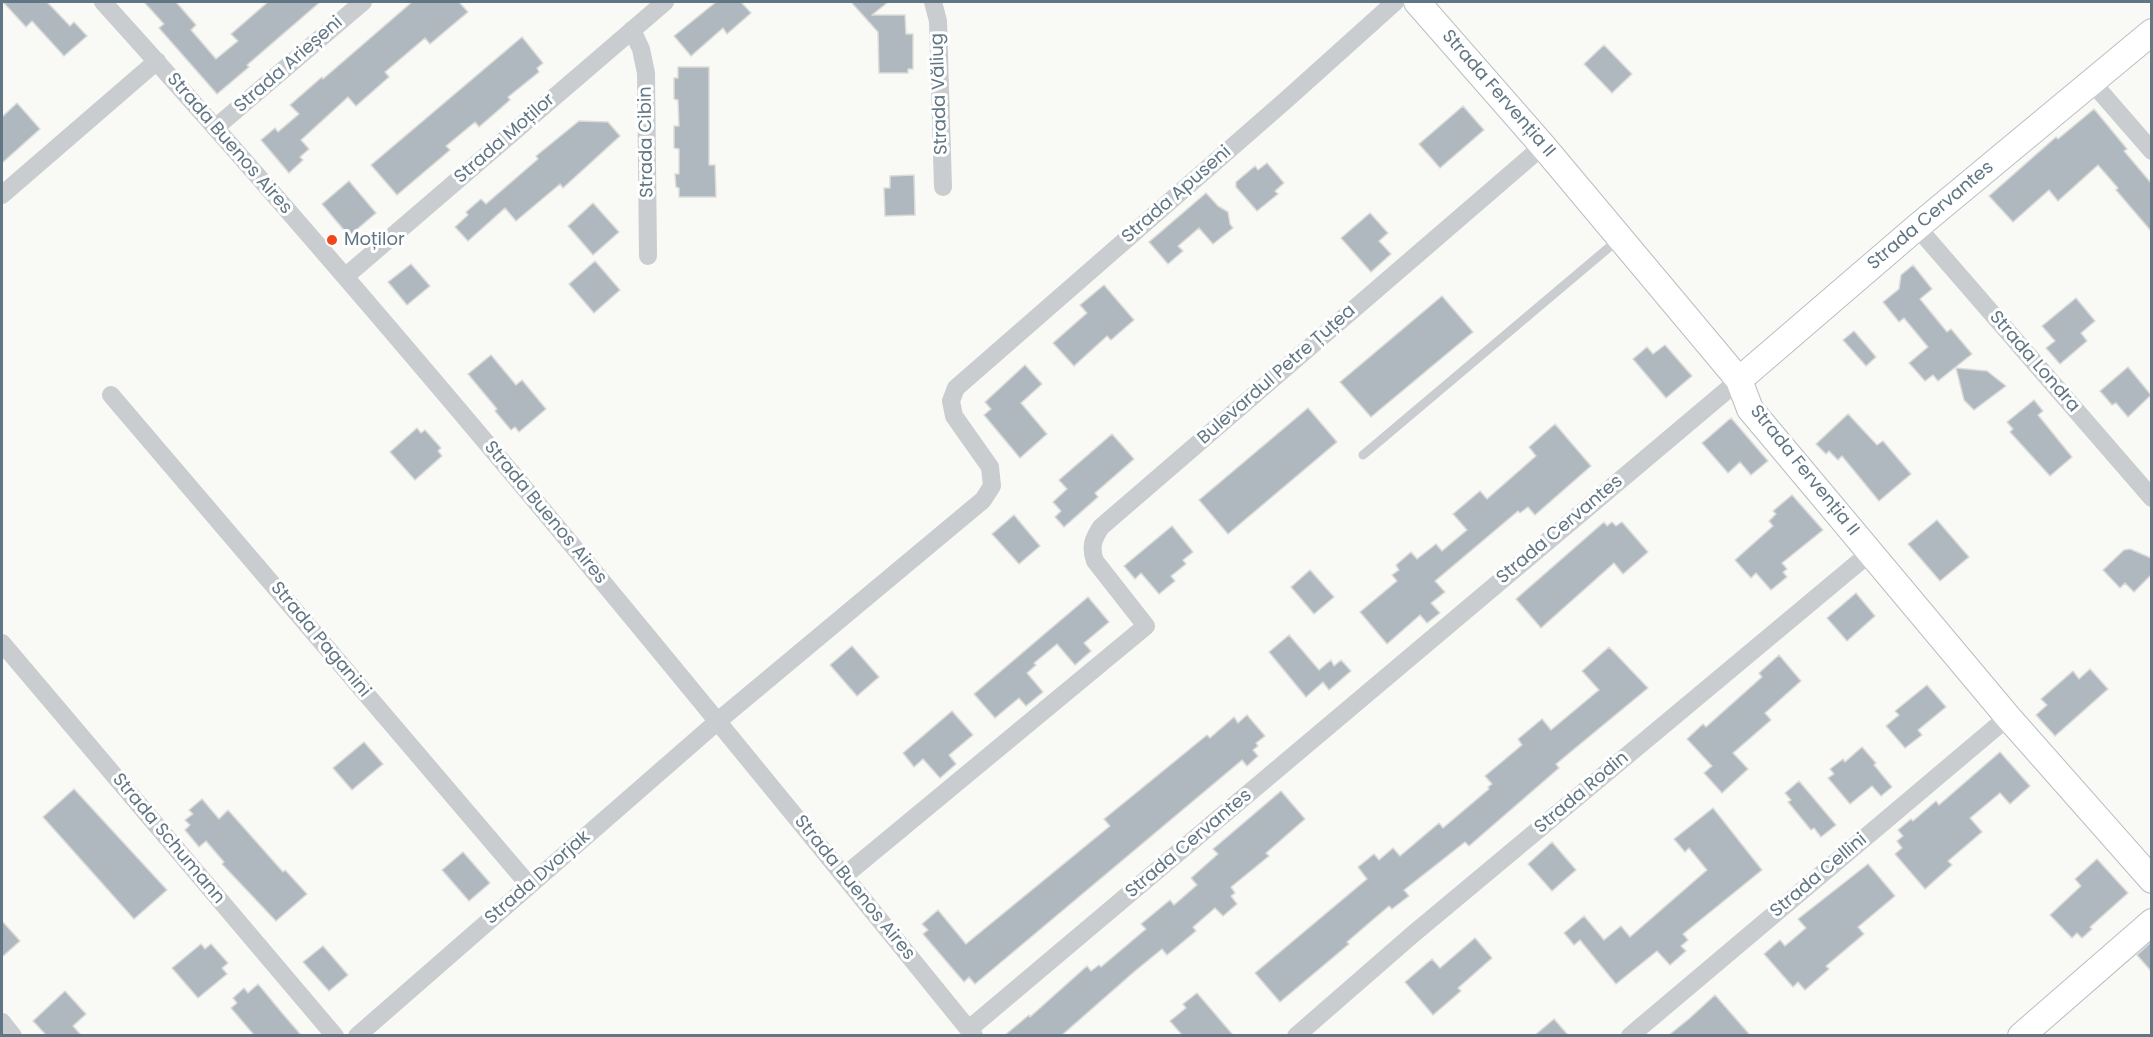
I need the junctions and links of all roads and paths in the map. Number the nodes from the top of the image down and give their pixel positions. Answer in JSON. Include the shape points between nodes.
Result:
{"nodes":[{"id":1,"x":103,"y":2,"type":"edge"},
{"id":2,"x":363,"y":2,"type":"edge"},
{"id":3,"x":665,"y":2,"type":"edge"},
{"id":4,"x":933,"y":2,"type":"edge"},
{"id":5,"x":1395,"y":2,"type":"edge"},
{"id":6,"x":1417,"y":2,"type":"edge"},
{"id":7,"x":632,"y":30,"type":"junction"},
{"id":8,"x":2151,"y":32,"type":"edge"},
{"id":9,"x":157,"y":61,"type":"junction"},
{"id":10,"x":2091,"y":81,"type":"junction"},
{"id":11,"x":215,"y":128,"type":"junction"},
{"id":12,"x":1544,"y":146,"type":"junction"},
{"id":13,"x":2151,"y":151,"type":"edge"},
{"id":14,"x":943,"y":187,"type":"dead end"},
{"id":15,"x":2,"y":195,"type":"edge"},
{"id":16,"x":1917,"y":227,"type":"junction"},
{"id":17,"x":1621,"y":237,"type":"junction"},
{"id":18,"x":648,"y":256,"type":"dead end"},
{"id":19,"x":346,"y":276,"type":"junction"},
{"id":20,"x":1739,"y":380,"type":"junction"},
{"id":21,"x":956,"y":388,"type":"joint"},
{"id":22,"x":111,"y":395,"type":"dead end"},
{"id":23,"x":1363,"y":455,"type":"dead end"},
{"id":24,"x":2151,"y":498,"type":"edge"},
{"id":25,"x":1871,"y":552,"type":"junction"},
{"id":26,"x":2,"y":643,"type":"edge"},
{"id":27,"x":2008,"y":717,"type":"junction"},
{"id":28,"x":718,"y":721,"type":"junction"},
{"id":29,"x":844,"y":876,"type":"junction"},
{"id":30,"x":2151,"y":880,"type":"edge"},
{"id":31,"x":529,"y":885,"type":"junction"},
{"id":32,"x":2151,"y":922,"type":"edge"},
{"id":33,"x":2,"y":1022,"type":"edge"},
{"id":34,"x":971,"y":1032,"type":"edge"},
{"id":35,"x":14,"y":1035,"type":"edge"},
{"id":36,"x":334,"y":1035,"type":"edge"},
{"id":37,"x":357,"y":1035,"type":"edge"},
{"id":38,"x":1296,"y":1035,"type":"edge"},
{"id":39,"x":1630,"y":1035,"type":"edge"},
{"id":40,"x":2021,"y":1035,"type":"edge"}],
"edges":[{"from":1,"to":9,"type":"street","name":"Strada Buenos Aires"},
{"from":2,"to":11,"type":"street","name":"Strada Arieșeni"},
{"from":3,"to":7,"type":"street","name":"Strada Moților"},
{"from":4,"to":14,"type":"street","name":"Strada Văliug","via":[[938,21]]},
{"from":5,"to":21,"type":"street","name":"Strada Apuseni"},
{"from":6,"to":12,"type":"street","name":"Strada Fervenția II"},
{"from":7,"to":18,"type":"street","name":"Strada Cibin","via":[[646,73]]},
{"from":7,"to":19,"type":"street","name":"Strada Moților"},
{"from":8,"to":10,"type":"street","name":"Strada Cervantes"},
{"from":9,"to":11,"type":"street","name":"Strada Buenos Aires"},
{"from":9,"to":15,"type":"street"},
{"from":10,"to":13,"type":"street"},
{"from":10,"to":16,"type":"street","name":"Strada Cervantes"},
{"from":11,"to":19,"type":"street","name":"Strada Buenos Aires"},
{"from":12,"to":17,"type":"street","name":"Strada Fervenția II"},
{"from":12,"to":29,"type":"street","name":"Bulevardul Petre Țuțea","via":[[1101,527],[1093,538],[1095,561],[1146,626]]},
{"from":16,"to":20,"type":"street","name":"Strada Cervantes"},
{"from":16,"to":24,"type":"street","name":"Strada Londra"},
{"from":17,"to":20,"type":"street","name":"Strada Fervenția II"},
{"from":17,"to":23,"type":"lane"},
{"from":19,"to":28,"type":"street","name":"Strada Buenos Aires"},
{"from":20,"to":25,"type":"street","name":"Strada Fervenția II","via":[[1750,409]]},
{"from":20,"to":34,"type":"street","name":"Strada Cervantes"},
{"from":21,"to":28,"type":"street","name":"Strada Dvorjak","via":[[951,401],[954,416],[990,467],[992,486],[983,500]]},
{"from":22,"to":31,"type":"street","name":"Strada Paganini"},
{"from":25,"to":27,"type":"street","name":"Strada Fervenția II"},
{"from":25,"to":38,"type":"street","name":"Strada Rodin"},
{"from":26,"to":36,"type":"street","name":"Strada Schumann"},
{"from":27,"to":30,"type":"street","name":"Strada Fervenția II"},
{"from":27,"to":39,"type":"street","name":"Strada Cellini"},
{"from":28,"to":29,"type":"street","name":"Strada Buenos Aires"},
{"from":28,"to":31,"type":"street","name":"Strada Dvorjak"},
{"from":29,"to":34,"type":"street","name":"Strada Buenos Aires"},
{"from":31,"to":37,"type":"street","name":"Strada Dvorjak"},
{"from":32,"to":40,"type":"street"},
{"from":33,"to":35,"type":"street"}]}
